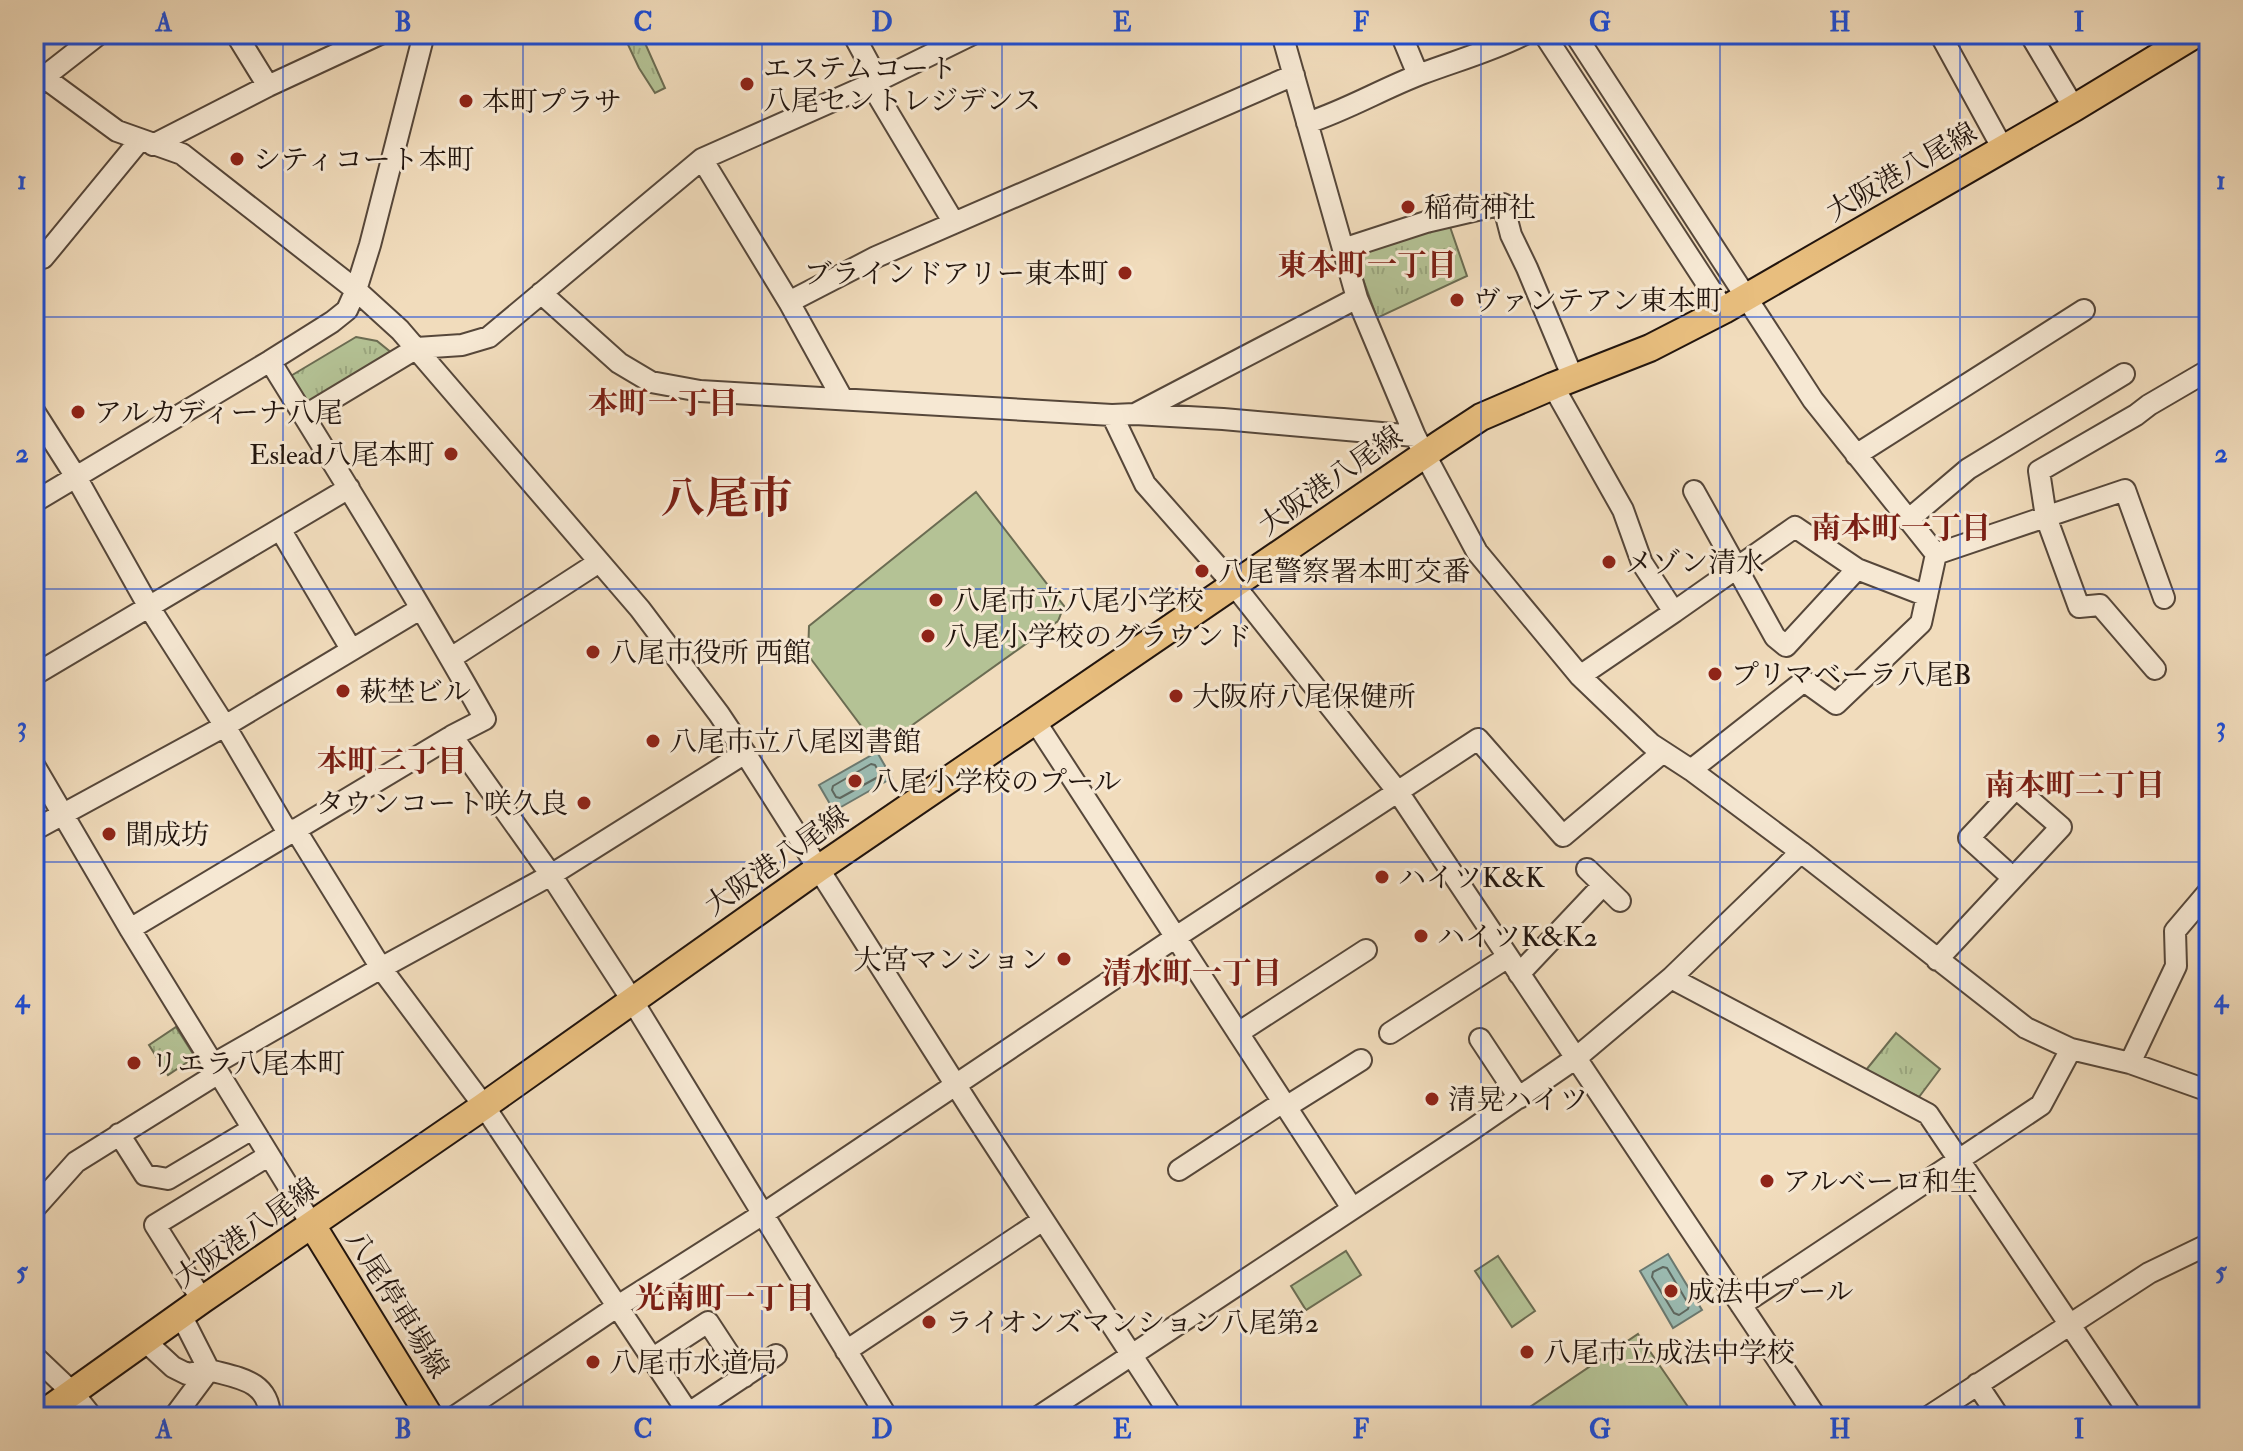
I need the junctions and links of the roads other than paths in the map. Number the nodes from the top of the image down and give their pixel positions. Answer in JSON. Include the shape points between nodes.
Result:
{"nodes":[{"id":1,"x":99,"y":34,"type":"edge"},
{"id":2,"x":236,"y":34,"type":"edge"},
{"id":3,"x":380,"y":34,"type":"edge"},
{"id":4,"x":424,"y":34,"type":"edge"},
{"id":5,"x":853,"y":34,"type":"edge"},
{"id":6,"x":973,"y":34,"type":"edge"},
{"id":7,"x":1282,"y":34,"type":"edge"},
{"id":8,"x":1401,"y":34,"type":"edge"},
{"id":9,"x":1525,"y":34,"type":"edge"},
{"id":10,"x":1544,"y":34,"type":"edge"},
{"id":11,"x":1575,"y":34,"type":"edge"},
{"id":12,"x":2030,"y":34,"type":"edge"},
{"id":13,"x":2196,"y":34,"type":"edge"},
{"id":14,"x":1945,"y":35,"type":"edge"},
{"id":15,"x":1294,"y":75,"type":"junction"},
{"id":16,"x":1418,"y":75,"type":"junction"},
{"id":17,"x":37,"y":79,"type":"edge"},
{"id":18,"x":874,"y":82,"type":"junction"},
{"id":19,"x":268,"y":86,"type":"junction"},
{"id":20,"x":2074,"y":108,"type":"junction"},
{"id":21,"x":1307,"y":123,"type":"junction"},
{"id":22,"x":147,"y":143,"type":"junction"},
{"id":23,"x":2003,"y":149,"type":"junction"},
{"id":24,"x":702,"y":159,"type":"junction"},
{"id":25,"x":954,"y":223,"type":"junction"},
{"id":26,"x":1343,"y":249,"type":"junction"},
{"id":27,"x":43,"y":258,"type":"dead end"},
{"id":28,"x":356,"y":290,"type":"junction"},
{"id":29,"x":541,"y":293,"type":"junction"},
{"id":30,"x":1357,"y":298,"type":"junction"},
{"id":31,"x":789,"y":302,"type":"junction"},
{"id":32,"x":1736,"y":304,"type":"junction"},
{"id":33,"x":2084,"y":310,"type":"dead end"},
{"id":34,"x":417,"y":348,"type":"junction"},
{"id":35,"x":270,"y":361,"type":"junction"},
{"id":36,"x":2209,"y":370,"type":"edge"},
{"id":37,"x":2124,"y":374,"type":"dead end"},
{"id":38,"x":1563,"y":382,"type":"junction"},
{"id":39,"x":842,"y":398,"type":"junction"},
{"id":40,"x":34,"y":411,"type":"edge"},
{"id":41,"x":1135,"y":414,"type":"junction"},
{"id":42,"x":1112,"y":415,"type":"junction"},
{"id":43,"x":304,"y":416,"type":"junction"},
{"id":44,"x":1420,"y":445,"type":"junction"},
{"id":45,"x":1856,"y":455,"type":"junction"},
{"id":46,"x":76,"y":477,"type":"junction"},
{"id":47,"x":349,"y":488,"type":"junction"},
{"id":48,"x":1694,"y":491,"type":"dead end"},
{"id":49,"x":34,"y":502,"type":"edge"},
{"id":50,"x":2046,"y":517,"type":"junction"},
{"id":51,"x":1908,"y":520,"type":"junction"},
{"id":52,"x":280,"y":529,"type":"junction"},
{"id":53,"x":1936,"y":554,"type":"junction"},
{"id":54,"x":599,"y":562,"type":"junction"},
{"id":55,"x":1736,"y":569,"type":"junction"},
{"id":56,"x":1857,"y":569,"type":"junction"},
{"id":57,"x":1234,"y":585,"type":"junction"},
{"id":58,"x":1927,"y":596,"type":"junction"},
{"id":59,"x":2164,"y":598,"type":"dead end"},
{"id":60,"x":149,"y":607,"type":"junction"},
{"id":61,"x":420,"y":609,"type":"junction"},
{"id":62,"x":1674,"y":612,"type":"junction"},
{"id":63,"x":351,"y":649,"type":"junction"},
{"id":64,"x":451,"y":658,"type":"junction"},
{"id":65,"x":2155,"y":669,"type":"dead end"},
{"id":66,"x":34,"y":675,"type":"edge"},
{"id":67,"x":1580,"y":676,"type":"junction"},
{"id":68,"x":1035,"y":721,"type":"junction"},
{"id":69,"x":225,"y":726,"type":"junction"},
{"id":70,"x":452,"y":736,"type":"junction"},
{"id":71,"x":1663,"y":752,"type":"junction"},
{"id":72,"x":745,"y":753,"type":"junction"},
{"id":73,"x":34,"y":765,"type":"edge"},
{"id":74,"x":1691,"y":770,"type":"junction"},
{"id":75,"x":1398,"y":792,"type":"junction"},
{"id":76,"x":63,"y":814,"type":"junction"},
{"id":77,"x":34,"y":830,"type":"edge"},
{"id":78,"x":292,"y":831,"type":"junction"},
{"id":79,"x":1801,"y":852,"type":"junction"},
{"id":80,"x":818,"y":869,"type":"junction"},
{"id":81,"x":1587,"y":869,"type":"dead end"},
{"id":82,"x":551,"y":875,"type":"junction"},
{"id":83,"x":2013,"y":878,"type":"junction"},
{"id":84,"x":1603,"y":885,"type":"junction"},
{"id":85,"x":2209,"y":891,"type":"edge"},
{"id":86,"x":1620,"y":901,"type":"dead end"},
{"id":87,"x":130,"y":929,"type":"junction"},
{"id":88,"x":1176,"y":937,"type":"junction"},
{"id":89,"x":1366,"y":950,"type":"dead end"},
{"id":90,"x":1508,"y":957,"type":"junction"},
{"id":91,"x":1937,"y":960,"type":"junction"},
{"id":92,"x":381,"y":968,"type":"junction"},
{"id":93,"x":1519,"y":974,"type":"junction"},
{"id":94,"x":1671,"y":978,"type":"junction"},
{"id":95,"x":632,"y":1000,"type":"junction"},
{"id":96,"x":1238,"y":1033,"type":"junction"},
{"id":97,"x":1390,"y":1033,"type":"dead end"},
{"id":98,"x":1480,"y":1039,"type":"dead end"},
{"id":99,"x":2071,"y":1049,"type":"junction"},
{"id":100,"x":1576,"y":1058,"type":"junction"},
{"id":101,"x":1361,"y":1060,"type":"dead end"},
{"id":102,"x":2130,"y":1063,"type":"junction"},
{"id":103,"x":214,"y":1069,"type":"junction"},
{"id":104,"x":956,"y":1084,"type":"junction"},
{"id":105,"x":2209,"y":1091,"type":"edge"},
{"id":106,"x":1519,"y":1098,"type":"junction"},
{"id":107,"x":1285,"y":1104,"type":"junction"},
{"id":108,"x":484,"y":1106,"type":"junction"},
{"id":109,"x":252,"y":1129,"type":"junction"},
{"id":110,"x":119,"y":1134,"type":"junction"},
{"id":111,"x":268,"y":1156,"type":"junction"},
{"id":112,"x":1959,"y":1158,"type":"junction"},
{"id":113,"x":1179,"y":1170,"type":"dead end"},
{"id":114,"x":1352,"y":1208,"type":"junction"},
{"id":115,"x":34,"y":1209,"type":"edge"},
{"id":116,"x":763,"y":1214,"type":"junction"},
{"id":117,"x":1043,"y":1220,"type":"junction"},
{"id":118,"x":312,"y":1225,"type":"junction"},
{"id":119,"x":2209,"y":1244,"type":"edge"},
{"id":120,"x":1741,"y":1305,"type":"junction"},
{"id":121,"x":618,"y":1306,"type":"junction"},
{"id":122,"x":191,"y":1308,"type":"junction"},
{"id":123,"x":2069,"y":1323,"type":"junction"},
{"id":124,"x":146,"y":1342,"type":"junction"},
{"id":125,"x":846,"y":1351,"type":"junction"},
{"id":126,"x":776,"y":1355,"type":"dead end"},
{"id":127,"x":1131,"y":1355,"type":"junction"},
{"id":128,"x":34,"y":1356,"type":"edge"},
{"id":129,"x":653,"y":1358,"type":"junction"},
{"id":130,"x":209,"y":1370,"type":"junction"},
{"id":131,"x":744,"y":1377,"type":"junction"},
{"id":132,"x":1977,"y":1384,"type":"junction"},
{"id":133,"x":73,"y":1393,"type":"junction"},
{"id":134,"x":690,"y":1415,"type":"edge"},
{"id":135,"x":38,"y":1417,"type":"edge"},
{"id":136,"x":92,"y":1417,"type":"edge"},
{"id":137,"x":174,"y":1417,"type":"edge"},
{"id":138,"x":270,"y":1417,"type":"edge"},
{"id":139,"x":430,"y":1417,"type":"edge"},
{"id":140,"x":454,"y":1417,"type":"edge"},
{"id":141,"x":887,"y":1417,"type":"edge"},
{"id":142,"x":1038,"y":1417,"type":"edge"},
{"id":143,"x":1172,"y":1417,"type":"edge"},
{"id":144,"x":1816,"y":1417,"type":"edge"},
{"id":145,"x":1928,"y":1417,"type":"edge"},
{"id":146,"x":1999,"y":1417,"type":"edge"},
{"id":147,"x":2132,"y":1417,"type":"edge"}],
"edges":[{"from":1,"to":17,"type":"street"},
{"from":2,"to":19,"type":"street"},
{"from":3,"to":19,"type":"street"},
{"from":4,"to":28,"type":"street"},
{"from":5,"to":18,"type":"street"},
{"from":6,"to":18,"type":"street"},
{"from":7,"to":15,"type":"street"},
{"from":8,"to":16,"type":"street"},
{"from":9,"to":16,"type":"street"},
{"from":10,"to":32,"type":"street"},
{"from":11,"to":32,"type":"street"},
{"from":12,"to":20,"type":"street"},
{"from":13,"to":20,"type":"main road","name":"大阪港八尾線"},
{"from":14,"to":23,"type":"street"},
{"from":15,"to":21,"type":"street"},
{"from":15,"to":25,"type":"street"},
{"from":16,"to":21,"type":"street"},
{"from":17,"to":22,"type":"street","via":[[117,131]]},
{"from":18,"to":24,"type":"street"},
{"from":18,"to":25,"type":"street"},
{"from":19,"to":22,"type":"street"},
{"from":20,"to":23,"type":"main road","name":"大阪港八尾線"},
{"from":21,"to":26,"type":"street"},
{"from":22,"to":27,"type":"street"},
{"from":22,"to":28,"type":"street","via":[[182,154]]},
{"from":23,"to":32,"type":"main road","name":"大阪港八尾線"},
{"from":24,"to":29,"type":"street"},
{"from":24,"to":31,"type":"street"},
{"from":25,"to":31,"type":"street"},
{"from":26,"to":30,"type":"street"},
{"from":26,"to":38,"type":"street","via":[[1503,204]]},
{"from":28,"to":34,"type":"street"},
{"from":28,"to":35,"type":"street","via":[[347,310]]},
{"from":29,"to":34,"type":"street","via":[[489,337]]},
{"from":29,"to":39,"type":"street","via":[[619,363],[651,382],[716,393]]},
{"from":30,"to":41,"type":"street"},
{"from":30,"to":44,"type":"street"},
{"from":31,"to":39,"type":"street"},
{"from":32,"to":38,"type":"main road","name":"大阪港八尾線","via":[[1650,348]]},
{"from":32,"to":45,"type":"street"},
{"from":33,"to":45,"type":"street"},
{"from":34,"to":43,"type":"street"},
{"from":34,"to":54,"type":"street"},
{"from":35,"to":43,"type":"street"},
{"from":35,"to":46,"type":"street"},
{"from":36,"to":50,"type":"street","via":[[2039,471]]},
{"from":37,"to":51,"type":"street","via":[[1968,469]]},
{"from":38,"to":44,"type":"main road","name":"大阪港八尾線"},
{"from":38,"to":62,"type":"street","via":[[1642,563]]},
{"from":39,"to":42,"type":"street"},
{"from":40,"to":46,"type":"street"},
{"from":41,"to":42,"type":"street"},
{"from":41,"to":44,"type":"street","via":[[1223,419]]},
{"from":42,"to":57,"type":"street","via":[[1145,484]]},
{"from":43,"to":47,"type":"street"},
{"from":44,"to":57,"type":"main road","name":"大阪港八尾線"},
{"from":44,"to":67,"type":"street","via":[[1477,552]]},
{"from":45,"to":51,"type":"street"},
{"from":46,"to":49,"type":"street"},
{"from":46,"to":60,"type":"street"},
{"from":47,"to":52,"type":"street"},
{"from":47,"to":61,"type":"street"},
{"from":48,"to":55,"type":"street"},
{"from":50,"to":53,"type":"street"},
{"from":50,"to":59,"type":"street","via":[[2125,490]]},
{"from":50,"to":65,"type":"street","via":[[2079,607],[2100,605]]},
{"from":51,"to":53,"type":"street"},
{"from":52,"to":60,"type":"street"},
{"from":52,"to":63,"type":"street"},
{"from":53,"to":58,"type":"street"},
{"from":54,"to":64,"type":"street"},
{"from":54,"to":72,"type":"street","via":[[640,609]]},
{"from":55,"to":56,"type":"street","via":[[1795,527]]},
{"from":55,"to":56,"type":"street","via":[[1775,637],[1786,646]]},
{"from":55,"to":62,"type":"street"},
{"from":56,"to":58,"type":"street"},
{"from":57,"to":68,"type":"main road","name":"大阪港八尾線"},
{"from":57,"to":75,"type":"street"},
{"from":58,"to":74,"type":"street","via":[[1921,623],[1836,704],[1804,681]]},
{"from":60,"to":66,"type":"street"},
{"from":60,"to":69,"type":"street"},
{"from":61,"to":63,"type":"street"},
{"from":61,"to":64,"type":"street"},
{"from":62,"to":67,"type":"street"},
{"from":63,"to":69,"type":"street"},
{"from":64,"to":70,"type":"street","via":[[485,719]]},
{"from":67,"to":71,"type":"street"},
{"from":68,"to":80,"type":"main road","name":"大阪港八尾線"},
{"from":68,"to":88,"type":"street"},
{"from":69,"to":76,"type":"street"},
{"from":69,"to":78,"type":"street"},
{"from":70,"to":78,"type":"street"},
{"from":70,"to":82,"type":"street"},
{"from":71,"to":74,"type":"street"},
{"from":71,"to":75,"type":"street","via":[[1563,836],[1478,739]]},
{"from":72,"to":80,"type":"street"},
{"from":72,"to":82,"type":"street"},
{"from":73,"to":76,"type":"street"},
{"from":74,"to":79,"type":"street"},
{"from":75,"to":88,"type":"street"},
{"from":75,"to":90,"type":"street"},
{"from":76,"to":77,"type":"street"},
{"from":76,"to":87,"type":"street"},
{"from":78,"to":87,"type":"street"},
{"from":78,"to":92,"type":"street"},
{"from":79,"to":91,"type":"street"},
{"from":79,"to":94,"type":"street"},
{"from":80,"to":95,"type":"main road","name":"大阪港八尾線"},
{"from":80,"to":104,"type":"street"},
{"from":81,"to":84,"type":"street"},
{"from":82,"to":92,"type":"street"},
{"from":82,"to":95,"type":"street"},
{"from":83,"to":83,"type":"street","via":[[2061,827],[2016,788],[1969,838]]},
{"from":83,"to":91,"type":"street"},
{"from":84,"to":86,"type":"street"},
{"from":84,"to":93,"type":"street"},
{"from":85,"to":102,"type":"street","via":[[2175,931],[2176,966]]},
{"from":87,"to":103,"type":"street"},
{"from":88,"to":96,"type":"street"},
{"from":88,"to":104,"type":"street"},
{"from":89,"to":96,"type":"street"},
{"from":90,"to":93,"type":"street"},
{"from":90,"to":97,"type":"street"},
{"from":91,"to":99,"type":"street","via":[[2026,1028]]},
{"from":92,"to":103,"type":"street"},
{"from":92,"to":108,"type":"street"},
{"from":93,"to":100,"type":"street"},
{"from":94,"to":100,"type":"street"},
{"from":94,"to":112,"type":"street","via":[[1928,1114]]},
{"from":95,"to":108,"type":"main road","name":"大阪港八尾線"},
{"from":95,"to":116,"type":"street"},
{"from":96,"to":107,"type":"street"},
{"from":98,"to":106,"type":"street"},
{"from":99,"to":102,"type":"street"},
{"from":99,"to":112,"type":"street","via":[[2041,1105]]},
{"from":100,"to":106,"type":"street"},
{"from":100,"to":120,"type":"street"},
{"from":101,"to":107,"type":"street"},
{"from":102,"to":105,"type":"street"},
{"from":103,"to":109,"type":"street"},
{"from":103,"to":110,"type":"street"},
{"from":104,"to":116,"type":"street"},
{"from":104,"to":117,"type":"street"},
{"from":106,"to":114,"type":"street"},
{"from":107,"to":113,"type":"street"},
{"from":107,"to":114,"type":"street"},
{"from":108,"to":118,"type":"main road","name":"大阪港八尾線"},
{"from":108,"to":121,"type":"street"},
{"from":109,"to":110,"type":"street","via":[[168,1179],[145,1175]]},
{"from":109,"to":111,"type":"street"},
{"from":110,"to":115,"type":"street","via":[[76,1162]]},
{"from":111,"to":118,"type":"street"},
{"from":111,"to":122,"type":"street","via":[[155,1225]]},
{"from":112,"to":120,"type":"street"},
{"from":112,"to":123,"type":"street"},
{"from":114,"to":127,"type":"street"},
{"from":116,"to":121,"type":"street"},
{"from":116,"to":125,"type":"street"},
{"from":117,"to":125,"type":"street"},
{"from":117,"to":127,"type":"street"},
{"from":118,"to":122,"type":"main road","name":"大阪港八尾線"},
{"from":118,"to":139,"type":"main road","name":"八尾停車場線"},
{"from":119,"to":123,"type":"street","via":[[2149,1273]]},
{"from":120,"to":144,"type":"street"},
{"from":121,"to":129,"type":"street"},
{"from":121,"to":140,"type":"street"},
{"from":122,"to":124,"type":"main road","name":"大阪港八尾線"},
{"from":122,"to":130,"type":"street"},
{"from":123,"to":132,"type":"street"},
{"from":123,"to":147,"type":"street"},
{"from":124,"to":130,"type":"street","via":[[187,1374]]},
{"from":124,"to":133,"type":"main road","name":"大阪港八尾線"},
{"from":125,"to":141,"type":"street"},
{"from":126,"to":131,"type":"street"},
{"from":127,"to":142,"type":"street"},
{"from":127,"to":143,"type":"street"},
{"from":128,"to":133,"type":"street"},
{"from":129,"to":131,"type":"street","via":[[708,1322]]},
{"from":129,"to":134,"type":"street"},
{"from":130,"to":137,"type":"street"},
{"from":130,"to":138,"type":"street","via":[[261,1389]]},
{"from":131,"to":134,"type":"street"},
{"from":132,"to":145,"type":"street"},
{"from":132,"to":146,"type":"street"},
{"from":133,"to":135,"type":"main road","name":"大阪港八尾線"},
{"from":133,"to":136,"type":"street"}]}
